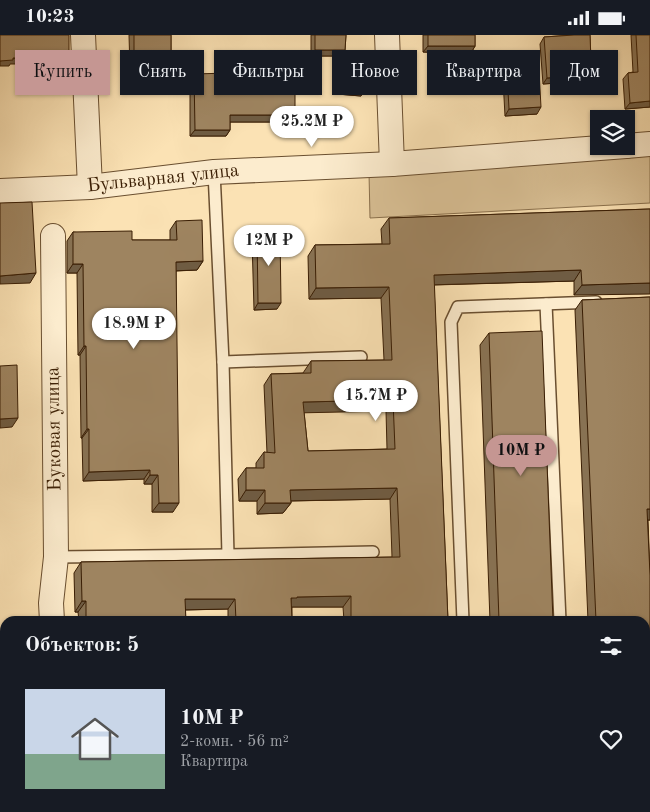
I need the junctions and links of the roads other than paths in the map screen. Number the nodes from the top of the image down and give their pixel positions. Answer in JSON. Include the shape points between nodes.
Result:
{"nodes":[{"id":1,"x":83,"y":35,"type":"edge"},
{"id":2,"x":387,"y":35,"type":"edge"},
{"id":3,"x":650,"y":144,"type":"edge"},
{"id":4,"x":635,"y":145,"type":"edge"},
{"id":5,"x":590,"y":149,"type":"edge"},
{"id":6,"x":392,"y":164,"type":"junction"},
{"id":7,"x":214,"y":172,"type":"junction"},
{"id":8,"x":90,"y":187,"type":"junction"},
{"id":9,"x":0,"y":191,"type":"edge"},
{"id":10,"x":53,"y":236,"type":"dead end"},
{"id":11,"x":603,"y":302,"type":"edge"},
{"id":12,"x":546,"y":303,"type":"junction"},
{"id":13,"x":361,"y":357,"type":"dead end"},
{"id":14,"x":223,"y":362,"type":"junction"},
{"id":15,"x":373,"y":552,"type":"dead end"},
{"id":16,"x":228,"y":555,"type":"junction"},
{"id":17,"x":56,"y":557,"type":"junction"},
{"id":18,"x":52,"y":616,"type":"edge"},
{"id":19,"x":463,"y":616,"type":"edge"},
{"id":20,"x":560,"y":616,"type":"edge"}],
"edges":[{"from":1,"to":8,"type":"street"},
{"from":2,"to":6,"type":"street"},
{"from":3,"to":4,"type":"street","name":"Бульварная улица"},
{"from":5,"to":6,"type":"street","name":"Бульварная улица"},
{"from":6,"to":7,"type":"street","name":"Бульварная улица"},
{"from":7,"to":8,"type":"street","name":"Бульварная улица"},
{"from":7,"to":14,"type":"lane"},
{"from":8,"to":9,"type":"street","name":"Бульварная улица"},
{"from":10,"to":17,"type":"street","name":"Буковая улица"},
{"from":11,"to":12,"type":"lane"},
{"from":12,"to":19,"type":"lane","via":[[458,307],[451,322]]},
{"from":12,"to":20,"type":"lane"},
{"from":13,"to":14,"type":"lane"},
{"from":14,"to":16,"type":"lane"},
{"from":15,"to":16,"type":"lane"},
{"from":16,"to":17,"type":"lane"},
{"from":17,"to":18,"type":"street","name":"Буковая улица"}]}
